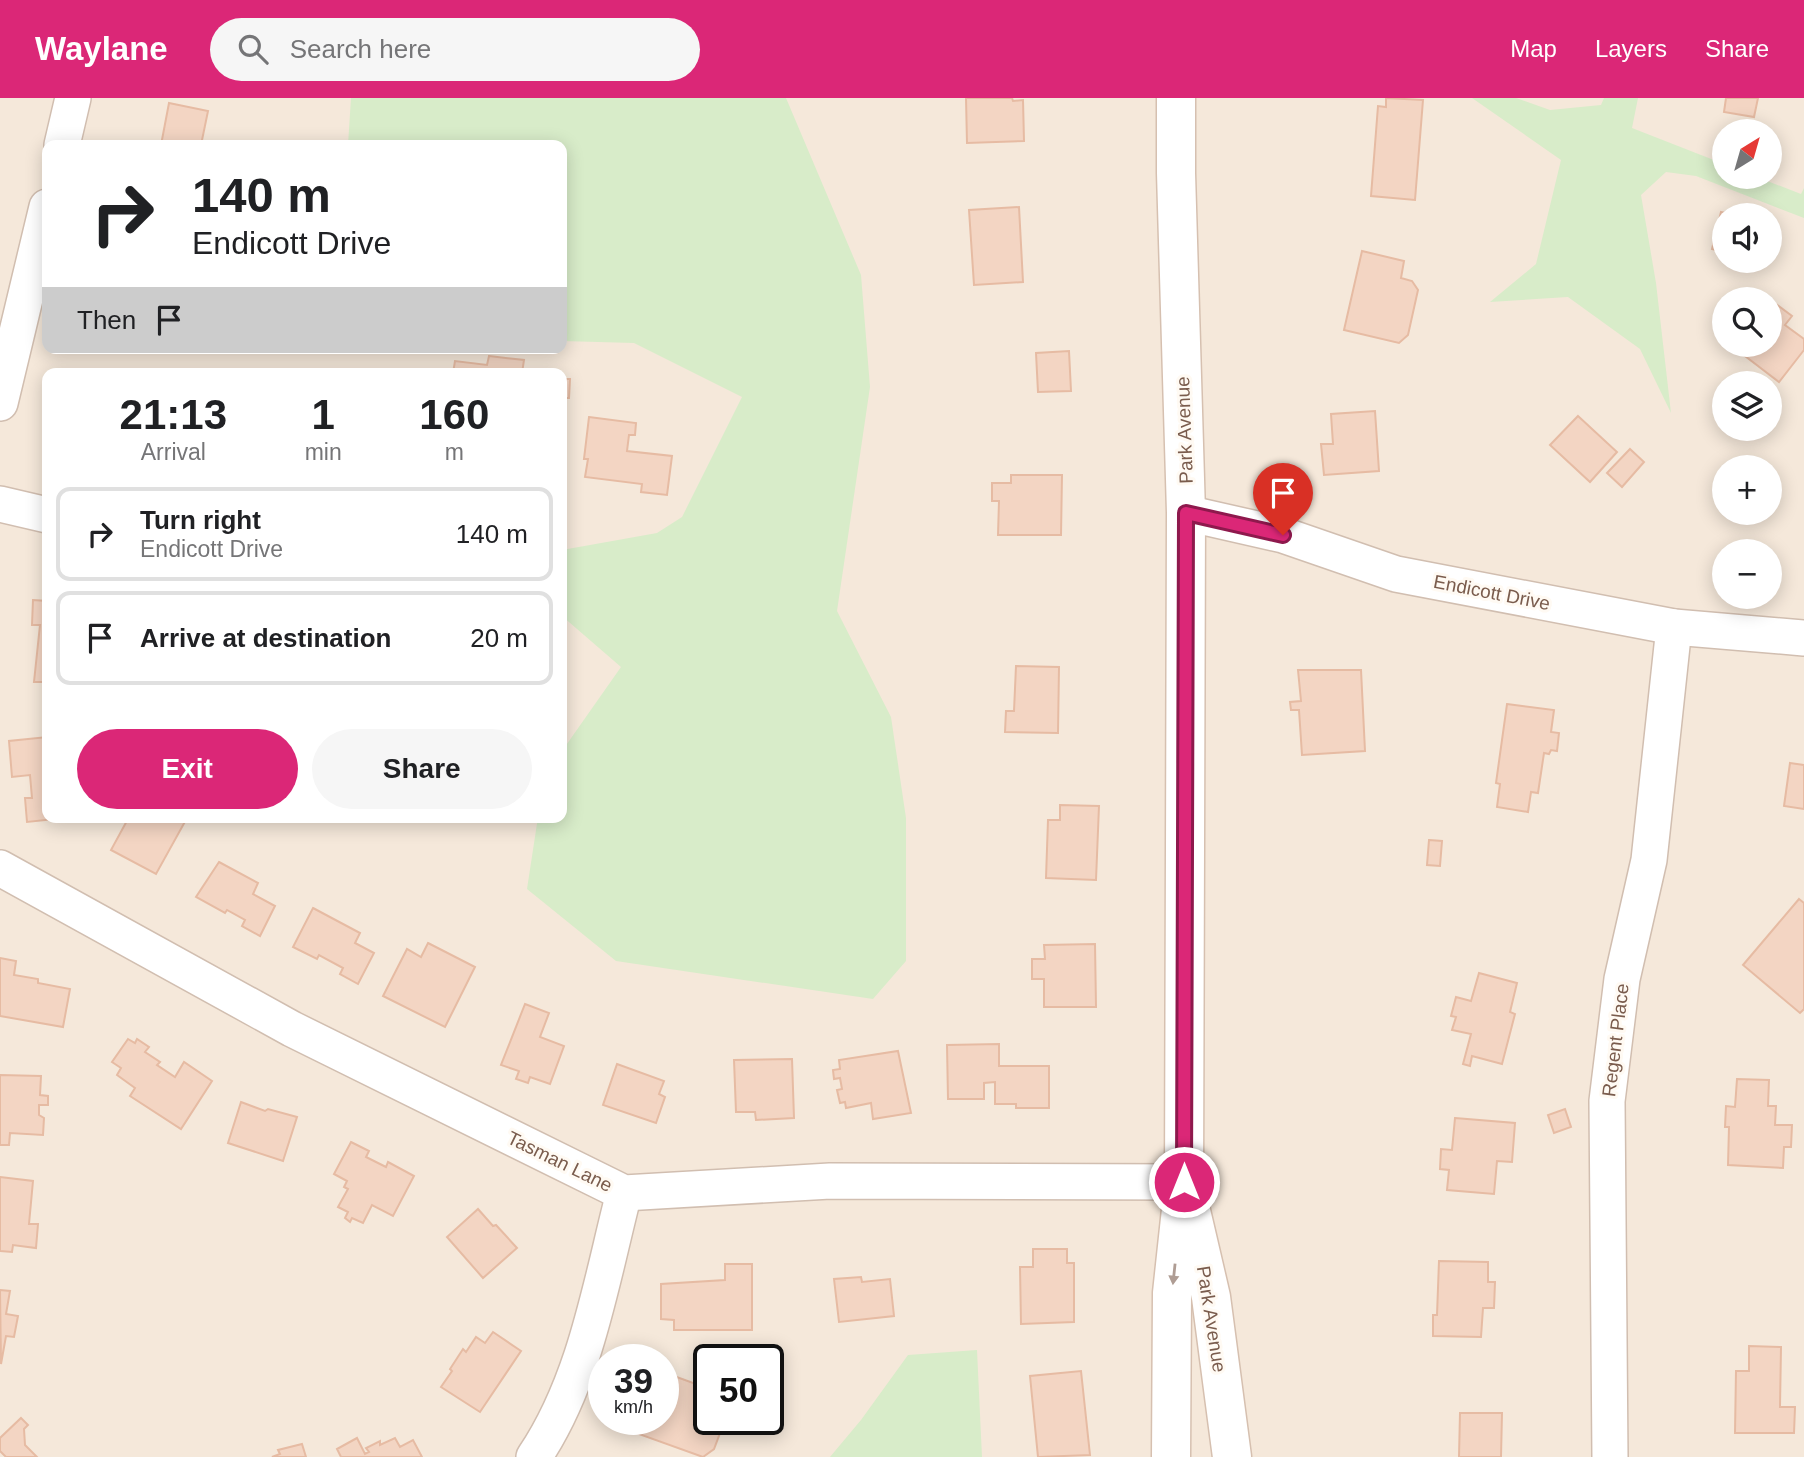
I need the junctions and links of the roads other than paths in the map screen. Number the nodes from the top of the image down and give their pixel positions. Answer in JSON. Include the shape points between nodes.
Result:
{"nodes":[{"id":1,"x":73,"y":98,"type":"edge"},
{"id":2,"x":1176,"y":98,"type":"edge"},
{"id":3,"x":63,"y":140,"type":"edge"},
{"id":4,"x":42,"y":227,"type":"edge"},
{"id":5,"x":0,"y":403,"type":"edge"},
{"id":6,"x":0,"y":504,"type":"edge"},
{"id":7,"x":1186,"y":513,"type":"junction"},
{"id":8,"x":42,"y":514,"type":"edge"},
{"id":9,"x":1674,"y":627,"type":"junction"},
{"id":10,"x":1804,"y":638,"type":"edge"},
{"id":11,"x":0,"y":868,"type":"edge"},
{"id":12,"x":1184,"y":1182,"type":"junction"},
{"id":13,"x":624,"y":1193,"type":"junction"},
{"id":14,"x":534,"y":1457,"type":"edge"},
{"id":15,"x":1171,"y":1457,"type":"edge"},
{"id":16,"x":1232,"y":1457,"type":"edge"},
{"id":17,"x":1610,"y":1457,"type":"edge"}],
"edges":[{"from":1,"to":3,"type":"street"},
{"from":2,"to":7,"type":"main road","name":"Park Avenue"},
{"from":4,"to":5,"type":"street"},
{"from":6,"to":8,"type":"street"},
{"from":7,"to":9,"type":"street","name":"Endicott Drive","via":[[1283,535],[1396,574]]},
{"from":7,"to":12,"type":"main road","name":"Park Avenue"},
{"from":9,"to":10,"type":"street","name":"Endicott Drive"},
{"from":9,"to":17,"type":"street","name":"Regent Place","via":[[1649,860],[1622,979],[1607,1101]]},
{"from":11,"to":13,"type":"street","name":"Tasman Lane","via":[[292,1029]]},
{"from":12,"to":13,"type":"street","name":"Tasman Lane","via":[[830,1181]]},
{"from":12,"to":15,"type":"main road","name":"Park Avenue","one_way":true,"via":[[1172,1293]]},
{"from":12,"to":16,"type":"main road","name":"Park Avenue","via":[[1211,1297]]},
{"from":13,"to":14,"type":"street","via":[[579,1364],[551,1431]]}]}
